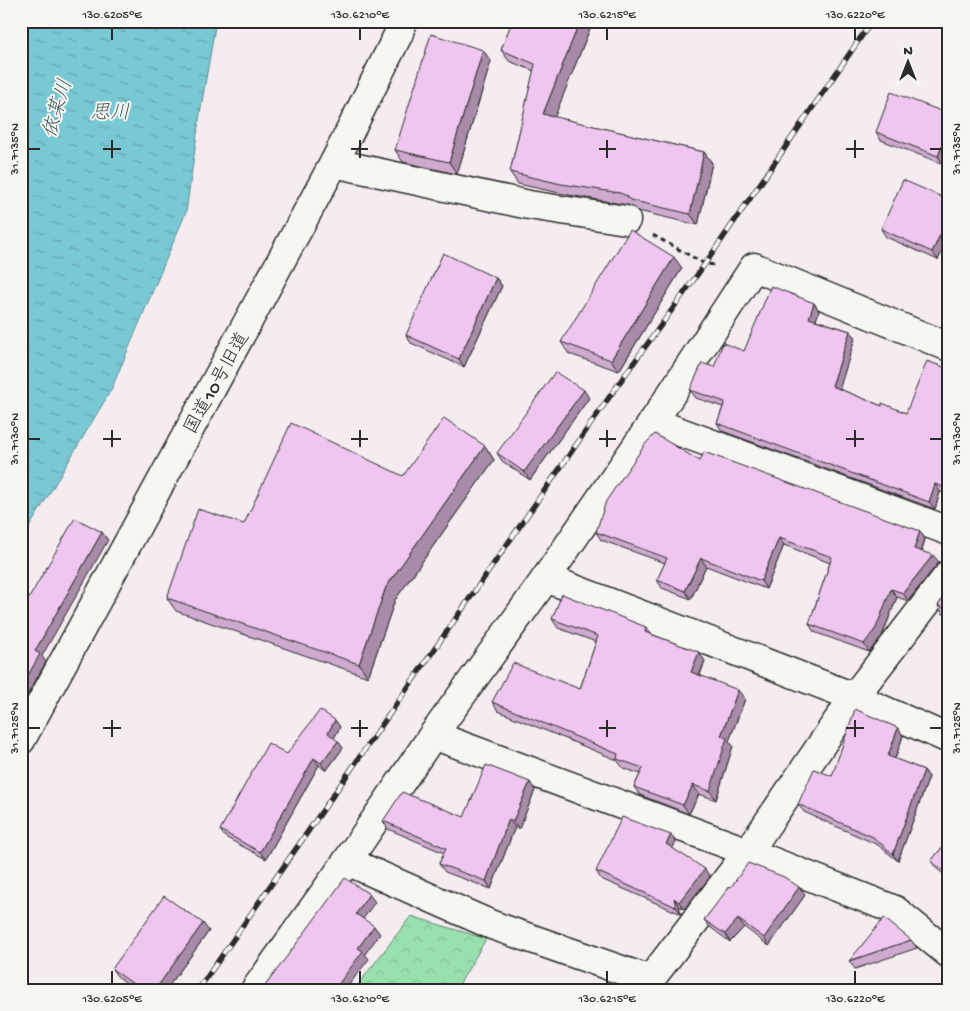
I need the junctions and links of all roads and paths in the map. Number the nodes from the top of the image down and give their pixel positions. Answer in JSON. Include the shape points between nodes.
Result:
{"nodes":[{"id":1,"x":402,"y":21,"type":"edge"},
{"id":2,"x":334,"y":164,"type":"junction"},
{"id":3,"x":626,"y":220,"type":"joint"},
{"id":4,"x":705,"y":264,"type":"dead end"},
{"id":5,"x":949,"y":347,"type":"edge"},
{"id":6,"x":653,"y":422,"type":"junction"},
{"id":7,"x":949,"y":531,"type":"edge"},
{"id":8,"x":949,"y":574,"type":"edge"},
{"id":9,"x":546,"y":578,"type":"junction"},
{"id":10,"x":854,"y":697,"type":"junction"},
{"id":11,"x":433,"y":735,"type":"junction"},
{"id":12,"x":949,"y":739,"type":"edge"},
{"id":13,"x":21,"y":740,"type":"edge"},
{"id":14,"x":748,"y":852,"type":"junction"},
{"id":15,"x":347,"y":861,"type":"junction"},
{"id":16,"x":949,"y":954,"type":"edge"},
{"id":17,"x":255,"y":990,"type":"edge"}],
"edges":[{"from":1,"to":2,"type":"street","name":"国道10号旧道"},
{"from":2,"to":3,"type":"street","via":[[529,205]]},
{"from":2,"to":13,"type":"street","name":"国道10号旧道"},
{"from":3,"to":4,"type":"path"},
{"from":5,"to":6,"type":"street","via":[[754,267]]},
{"from":6,"to":7,"type":"street"},
{"from":6,"to":9,"type":"street"},
{"from":8,"to":10,"type":"street"},
{"from":9,"to":10,"type":"street"},
{"from":9,"to":11,"type":"street"},
{"from":10,"to":12,"type":"street"},
{"from":10,"to":14,"type":"street"},
{"from":11,"to":14,"type":"street"},
{"from":11,"to":15,"type":"street"},
{"from":14,"to":15,"type":"street","via":[[650,980],[492,926]]},
{"from":14,"to":16,"type":"street","via":[[895,910]]},
{"from":15,"to":17,"type":"street"}]}
